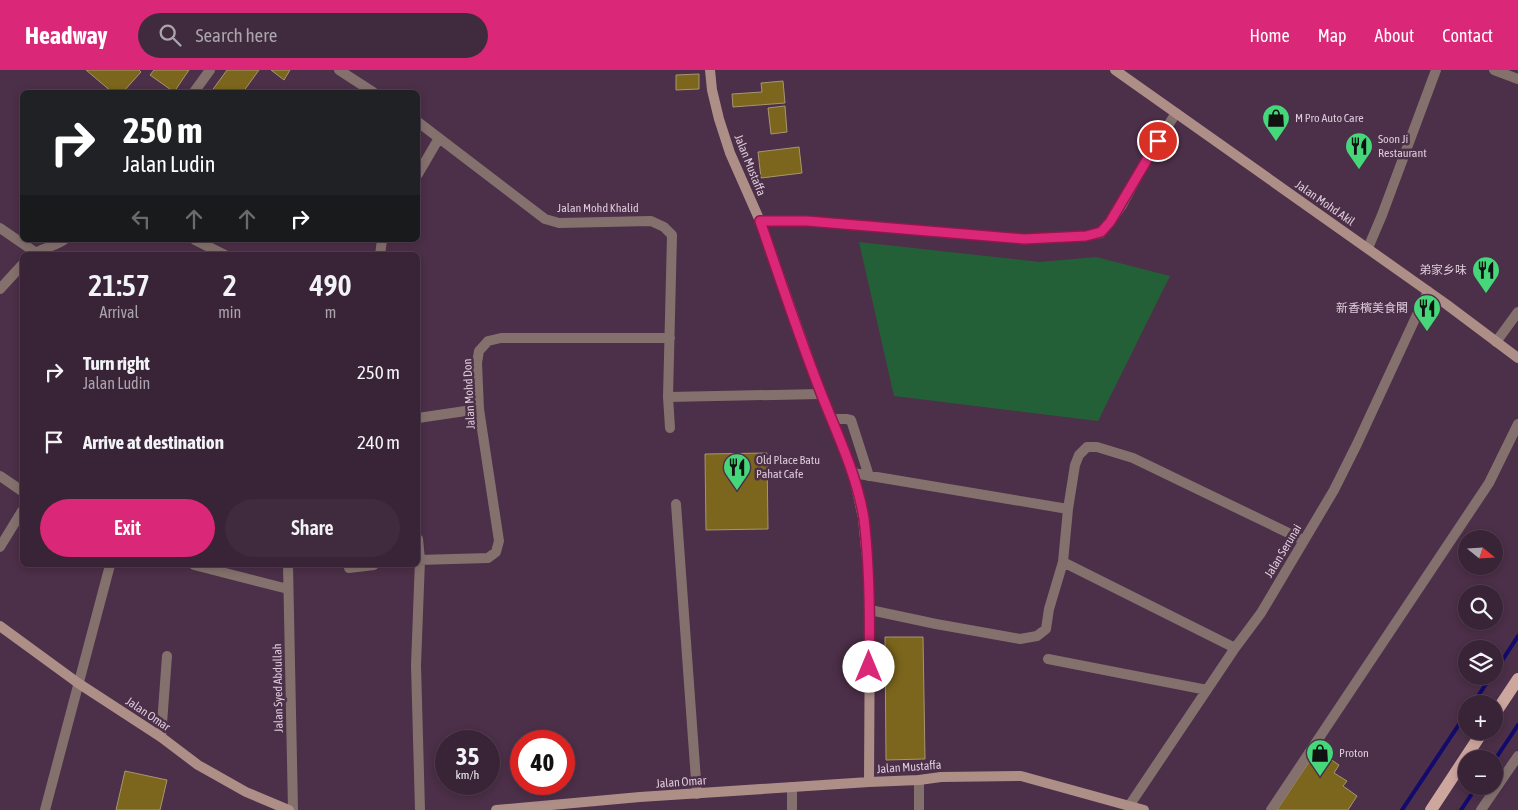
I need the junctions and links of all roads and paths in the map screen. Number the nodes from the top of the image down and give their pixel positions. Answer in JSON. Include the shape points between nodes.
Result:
{"nodes":[{"id":1,"x":210,"y":70,"type":"edge"},
{"id":2,"x":338,"y":70,"type":"edge"},
{"id":3,"x":710,"y":70,"type":"edge"},
{"id":4,"x":1115,"y":70,"type":"edge"},
{"id":5,"x":1436,"y":70,"type":"edge"},
{"id":6,"x":1494,"y":70,"type":"edge"},
{"id":7,"x":1518,"y":79,"type":"edge"},
{"id":8,"x":195,"y":90,"type":"edge"},
{"id":9,"x":369,"y":90,"type":"edge"},
{"id":10,"x":1176,"y":113,"type":"junction"},
{"id":11,"x":420,"y":124,"type":"edge"},
{"id":12,"x":439,"y":138,"type":"junction"},
{"id":13,"x":420,"y":171,"type":"edge"},
{"id":14,"x":760,"y":221,"type":"junction"},
{"id":15,"x":0,"y":228,"type":"edge"},
{"id":16,"x":61,"y":242,"type":"edge"},
{"id":17,"x":199,"y":242,"type":"edge"},
{"id":18,"x":1368,"y":248,"type":"junction"},
{"id":19,"x":31,"y":252,"type":"edge"},
{"id":20,"x":40,"y":252,"type":"edge"},
{"id":21,"x":219,"y":252,"type":"edge"},
{"id":22,"x":20,"y":267,"type":"edge"},
{"id":23,"x":0,"y":289,"type":"edge"},
{"id":24,"x":1428,"y":291,"type":"junction"},
{"id":25,"x":1517,"y":316,"type":"edge"},
{"id":26,"x":670,"y":338,"type":"junction"},
{"id":27,"x":1496,"y":342,"type":"junction"},
{"id":28,"x":1518,"y":358,"type":"edge"},
{"id":29,"x":821,"y":394,"type":"junction"},
{"id":30,"x":668,"y":397,"type":"junction"},
{"id":31,"x":479,"y":408,"type":"junction"},
{"id":32,"x":420,"y":418,"type":"edge"},
{"id":33,"x":832,"y":418,"type":"junction"},
{"id":34,"x":1518,"y":424,"type":"edge"},
{"id":35,"x":670,"y":428,"type":"dead end"},
{"id":36,"x":852,"y":473,"type":"junction"},
{"id":37,"x":0,"y":476,"type":"edge"},
{"id":38,"x":869,"y":476,"type":"junction"},
{"id":39,"x":20,"y":490,"type":"edge"},
{"id":40,"x":676,"y":504,"type":"dead end"},
{"id":41,"x":1068,"y":509,"type":"junction"},
{"id":42,"x":20,"y":514,"type":"edge"},
{"id":43,"x":1304,"y":540,"type":"junction"},
{"id":44,"x":0,"y":547,"type":"edge"},
{"id":45,"x":420,"y":560,"type":"edge"},
{"id":46,"x":1063,"y":562,"type":"junction"},
{"id":47,"x":109,"y":567,"type":"edge"},
{"id":48,"x":202,"y":567,"type":"edge"},
{"id":49,"x":288,"y":567,"type":"edge"},
{"id":50,"x":357,"y":567,"type":"edge"},
{"id":51,"x":419,"y":567,"type":"edge"},
{"id":52,"x":348,"y":568,"type":"dead end"},
{"id":53,"x":288,"y":589,"type":"junction"},
{"id":54,"x":870,"y":610,"type":"junction"},
{"id":55,"x":0,"y":626,"type":"edge"},
{"id":56,"x":1235,"y":648,"type":"junction"},
{"id":57,"x":167,"y":656,"type":"dead end"},
{"id":58,"x":1048,"y":660,"type":"dead end"},
{"id":59,"x":1518,"y":679,"type":"edge"},
{"id":60,"x":78,"y":683,"type":"junction"},
{"id":61,"x":1207,"y":690,"type":"junction"},
{"id":62,"x":1503,"y":702,"type":"edge"},
{"id":63,"x":161,"y":737,"type":"junction"},
{"id":64,"x":1477,"y":740,"type":"edge"},
{"id":65,"x":1518,"y":756,"type":"edge"},
{"id":66,"x":919,"y":780,"type":"junction"},
{"id":67,"x":869,"y":782,"type":"junction"},
{"id":68,"x":792,"y":787,"type":"junction"},
{"id":69,"x":697,"y":794,"type":"junction"},
{"id":70,"x":1129,"y":806,"type":"junction"},
{"id":71,"x":45,"y":810,"type":"edge"},
{"id":72,"x":288,"y":810,"type":"edge"},
{"id":73,"x":293,"y":810,"type":"edge"},
{"id":74,"x":420,"y":810,"type":"edge"},
{"id":75,"x":496,"y":810,"type":"edge"},
{"id":76,"x":792,"y":810,"type":"edge"},
{"id":77,"x":919,"y":810,"type":"edge"},
{"id":78,"x":1144,"y":810,"type":"edge"},
{"id":79,"x":1271,"y":810,"type":"edge"},
{"id":80,"x":1431,"y":810,"type":"edge"},
{"id":81,"x":1481,"y":810,"type":"edge"}],
"edges":[{"from":1,"to":8,"type":"street"},
{"from":2,"to":9,"type":"street"},
{"from":3,"to":14,"type":"street","name":"Jalan Mustaffa","via":[[718,119]]},
{"from":4,"to":10,"type":"street","name":"Jalan Mohd Akil"},
{"from":5,"to":18,"type":"street"},
{"from":6,"to":7,"type":"street"},
{"from":10,"to":14,"type":"street","via":[[1110,222],[1101,232],[1086,236],[1024,239],[807,221]]},
{"from":10,"to":18,"type":"street","name":"Jalan Mohd Akil"},
{"from":11,"to":12,"type":"street","name":"Jalan Mohd Khalid"},
{"from":12,"to":13,"type":"street"},
{"from":12,"to":26,"type":"street","name":"Jalan Mohd Khalid","via":[[545,218],[559,223],[651,221],[664,227],[672,235]]},
{"from":14,"to":29,"type":"street","name":"Jalan Mustaffa"},
{"from":15,"to":19,"type":"street"},
{"from":16,"to":20,"type":"street"},
{"from":17,"to":21,"type":"street"},
{"from":18,"to":24,"type":"street","name":"Jalan Mohd Akil"},
{"from":22,"to":23,"type":"street"},
{"from":24,"to":27,"type":"street","name":"Jalan Mohd Akil"},
{"from":24,"to":43,"type":"street","name":"Jalan Serunai","via":[[1338,482]]},
{"from":25,"to":27,"type":"street"},
{"from":26,"to":30,"type":"street","name":"Jalan Mohd Khalid"},
{"from":26,"to":31,"type":"street","name":"Jalan Mohd Don","via":[[501,338],[488,341],[479,351],[477,363]]},
{"from":27,"to":28,"type":"street","name":"Jalan Mohd Akil"},
{"from":29,"to":30,"type":"street"},
{"from":29,"to":33,"type":"street","name":"Jalan Mustaffa"},
{"from":30,"to":35,"type":"street","name":"Jalan Mohd Khalid"},
{"from":31,"to":32,"type":"street"},
{"from":31,"to":45,"type":"street","name":"Jalan Mohd Don","via":[[499,541],[496,552],[488,558]]},
{"from":33,"to":36,"type":"street","name":"Jalan Mustaffa"},
{"from":33,"to":38,"type":"street","via":[[851,420]]},
{"from":34,"to":79,"type":"street","via":[[1489,483]]},
{"from":36,"to":38,"type":"street"},
{"from":36,"to":54,"type":"street","name":"Jalan Mustaffa","via":[[864,518]]},
{"from":37,"to":39,"type":"street"},
{"from":38,"to":41,"type":"street"},
{"from":40,"to":69,"type":"street"},
{"from":41,"to":43,"type":"street","via":[[1079,455],[1087,447],[1097,446],[1133,458]]},
{"from":41,"to":46,"type":"street"},
{"from":42,"to":44,"type":"street"},
{"from":43,"to":56,"type":"street","name":"Jalan Serunai","via":[[1261,613]]},
{"from":46,"to":54,"type":"street","via":[[1046,628],[1037,636],[1020,639]]},
{"from":46,"to":56,"type":"street"},
{"from":47,"to":60,"type":"street"},
{"from":48,"to":53,"type":"street"},
{"from":49,"to":53,"type":"street","name":"Jalan Syed Abdullah"},
{"from":50,"to":52,"type":"street"},
{"from":51,"to":74,"type":"street","via":[[416,665]]},
{"from":53,"to":73,"type":"street","name":"Jalan Syed Abdullah"},
{"from":54,"to":67,"type":"street","name":"Jalan Mustaffa"},
{"from":55,"to":60,"type":"street","name":"Jalan Omar"},
{"from":56,"to":61,"type":"street","name":"Jalan Serunai"},
{"from":57,"to":63,"type":"street"},
{"from":58,"to":61,"type":"street"},
{"from":59,"to":62,"type":"main road"},
{"from":60,"to":63,"type":"street","name":"Jalan Omar"},
{"from":60,"to":71,"type":"street"},
{"from":61,"to":70,"type":"street","name":"Jalan Serunai"},
{"from":63,"to":72,"type":"street","name":"Jalan Omar","via":[[198,765],[246,792]]},
{"from":64,"to":80,"type":"main road"},
{"from":65,"to":81,"type":"street"},
{"from":66,"to":67,"type":"street","name":"Jalan Mustaffa"},
{"from":66,"to":70,"type":"street","name":"Jalan Mustaffa","via":[[1021,776]]},
{"from":66,"to":77,"type":"street"},
{"from":67,"to":68,"type":"street","name":"Jalan Omar"},
{"from":68,"to":69,"type":"street","name":"Jalan Omar"},
{"from":68,"to":76,"type":"street"},
{"from":69,"to":75,"type":"street","name":"Jalan Omar"},
{"from":70,"to":78,"type":"street","name":"Jalan Mustaffa"}]}
